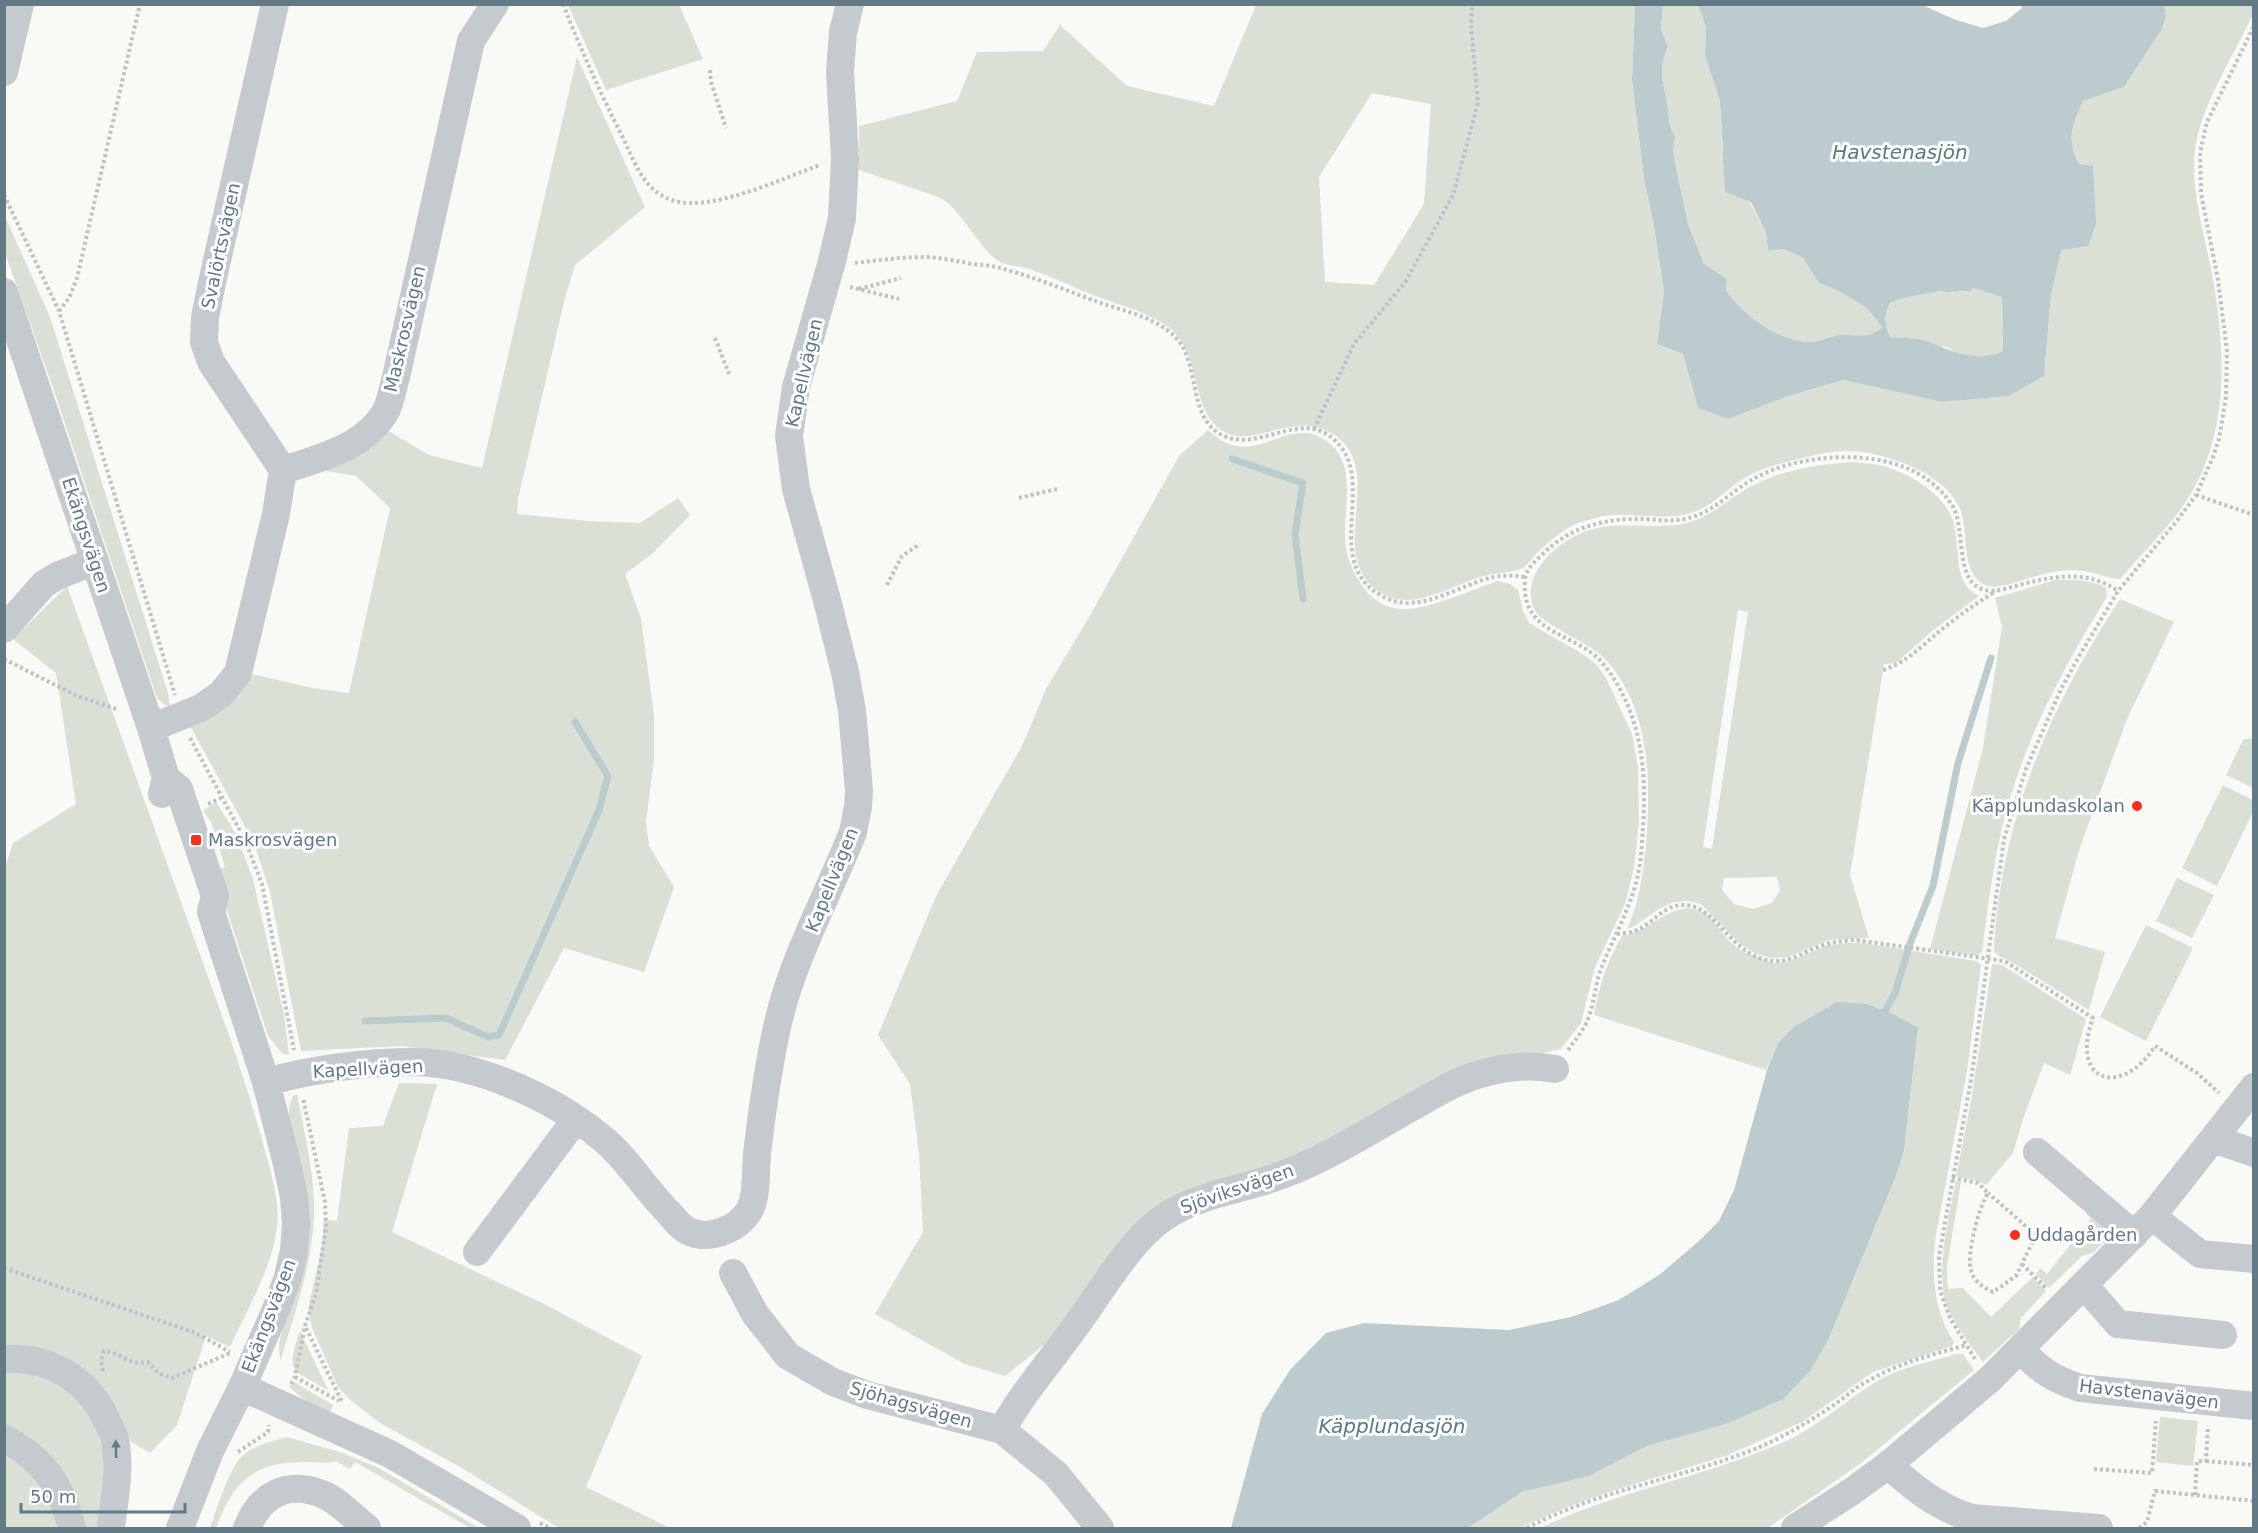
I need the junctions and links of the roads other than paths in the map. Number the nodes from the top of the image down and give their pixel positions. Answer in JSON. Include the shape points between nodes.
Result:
{"nodes":[{"id":1,"x":20,"y":4,"type":"edge"},
{"id":2,"x":275,"y":4,"type":"edge"},
{"id":3,"x":495,"y":4,"type":"edge"},
{"id":4,"x":850,"y":4,"type":"edge"},
{"id":5,"x":4,"y":72,"type":"edge"},
{"id":6,"x":4,"y":292,"type":"edge"},
{"id":7,"x":283,"y":470,"type":"junction"},
{"id":8,"x":95,"y":561,"type":"junction"},
{"id":9,"x":4,"y":629,"type":"edge"},
{"id":10,"x":151,"y":728,"type":"junction"},
{"id":11,"x":1555,"y":1069,"type":"road end"},
{"id":12,"x":266,"y":1082,"type":"junction"},
{"id":13,"x":2253,"y":1087,"type":"edge"},
{"id":14,"x":576,"y":1119,"type":"junction"},
{"id":15,"x":2214,"y":1139,"type":"junction"},
{"id":16,"x":2037,"y":1152,"type":"dead end"},
{"id":17,"x":2253,"y":1153,"type":"edge"},
{"id":18,"x":2143,"y":1225,"type":"junction"},
{"id":19,"x":477,"y":1252,"type":"dead end"},
{"id":20,"x":2253,"y":1259,"type":"edge"},
{"id":21,"x":733,"y":1273,"type":"dead end"},
{"id":22,"x":2084,"y":1285,"type":"junction"},
{"id":23,"x":2223,"y":1335,"type":"dead end"},
{"id":24,"x":2021,"y":1349,"type":"junction"},
{"id":25,"x":4,"y":1359,"type":"edge"},
{"id":26,"x":242,"y":1387,"type":"junction"},
{"id":27,"x":2253,"y":1406,"type":"edge"},
{"id":28,"x":1002,"y":1430,"type":"junction"},
{"id":29,"x":4,"y":1438,"type":"edge"},
{"id":30,"x":1888,"y":1465,"type":"junction"},
{"id":31,"x":72,"y":1528,"type":"edge"},
{"id":32,"x":111,"y":1528,"type":"edge"},
{"id":33,"x":180,"y":1528,"type":"edge"},
{"id":34,"x":247,"y":1528,"type":"edge"},
{"id":35,"x":367,"y":1528,"type":"edge"},
{"id":36,"x":517,"y":1528,"type":"edge"},
{"id":37,"x":1100,"y":1528,"type":"edge"},
{"id":38,"x":1795,"y":1528,"type":"edge"},
{"id":39,"x":2099,"y":1528,"type":"edge"}],
"edges":[{"from":1,"to":5,"type":"street"},
{"from":2,"to":7,"type":"street","name":"Svalörtsvägen","via":[[213,278],[204,342],[212,362]]},
{"from":3,"to":7,"type":"street","name":"Maskrosvägen","via":[[471,41],[387,409],[365,436],[328,455]]},
{"from":4,"to":14,"type":"street","name":"Kapellvägen","via":[[840,72],[844,159],[835,273],[796,387],[789,436],[796,489],[845,672],[856,750],[858,807],[853,832],[791,979],[778,1023],[763,1102],[754,1193],[748,1211],[738,1223],[722,1232],[701,1235],[686,1230],[623,1158]]},
{"from":6,"to":8,"type":"street","name":"Ekängsvägen"},
{"from":7,"to":10,"type":"street","via":[[238,673],[208,703]]},
{"from":8,"to":9,"type":"street","via":[[44,584]]},
{"from":8,"to":10,"type":"street","name":"Ekängsvägen"},
{"from":10,"to":12,"type":"street","name":"Ekängsvägen","via":[[166,778],[164,802],[198,900],[211,912]]},
{"from":11,"to":28,"type":"street","name":"Sjöviksvägen","via":[[1520,1065],[1479,1074],[1300,1168],[1204,1197],[1170,1212],[1131,1250],[1014,1407]]},
{"from":12,"to":14,"type":"street","name":"Kapellvägen","via":[[344,1067],[418,1062],[495,1078],[558,1106]]},
{"from":12,"to":26,"type":"street","name":"Ekängsvägen","via":[[294,1197],[294,1250],[288,1277]]},
{"from":13,"to":15,"type":"street"},
{"from":14,"to":19,"type":"street"},
{"from":15,"to":17,"type":"street"},
{"from":15,"to":18,"type":"street"},
{"from":16,"to":18,"type":"street"},
{"from":18,"to":20,"type":"street","via":[[2200,1254]]},
{"from":18,"to":22,"type":"street"},
{"from":21,"to":28,"type":"street","name":"Sjöhagsvägen","via":[[774,1340],[788,1356],[813,1372],[867,1395]]},
{"from":22,"to":23,"type":"street","via":[[2118,1324]]},
{"from":22,"to":24,"type":"street"},
{"from":24,"to":27,"type":"street","name":"Havstenavägen","via":[[2034,1365],[2080,1388]]},
{"from":24,"to":30,"type":"street"},
{"from":32,"to":25,"type":"street","one_way":true,"via":[[116,1485],[115,1439],[99,1404],[68,1374],[42,1362]]},
{"from":26,"to":33,"type":"street","via":[[210,1451]]},
{"from":26,"to":36,"type":"street","name":"Ekängsvägen","via":[[390,1454]]},
{"from":28,"to":37,"type":"street","name":"Sjöhagsvägen","via":[[1056,1474]]},
{"from":29,"to":31,"type":"street","via":[[45,1468],[65,1502]]},
{"from":30,"to":38,"type":"street"},
{"from":30,"to":39,"type":"street","via":[[1933,1503],[1972,1518]]},
{"from":34,"to":35,"type":"street","via":[[267,1497],[291,1488],[322,1494]]}]}
